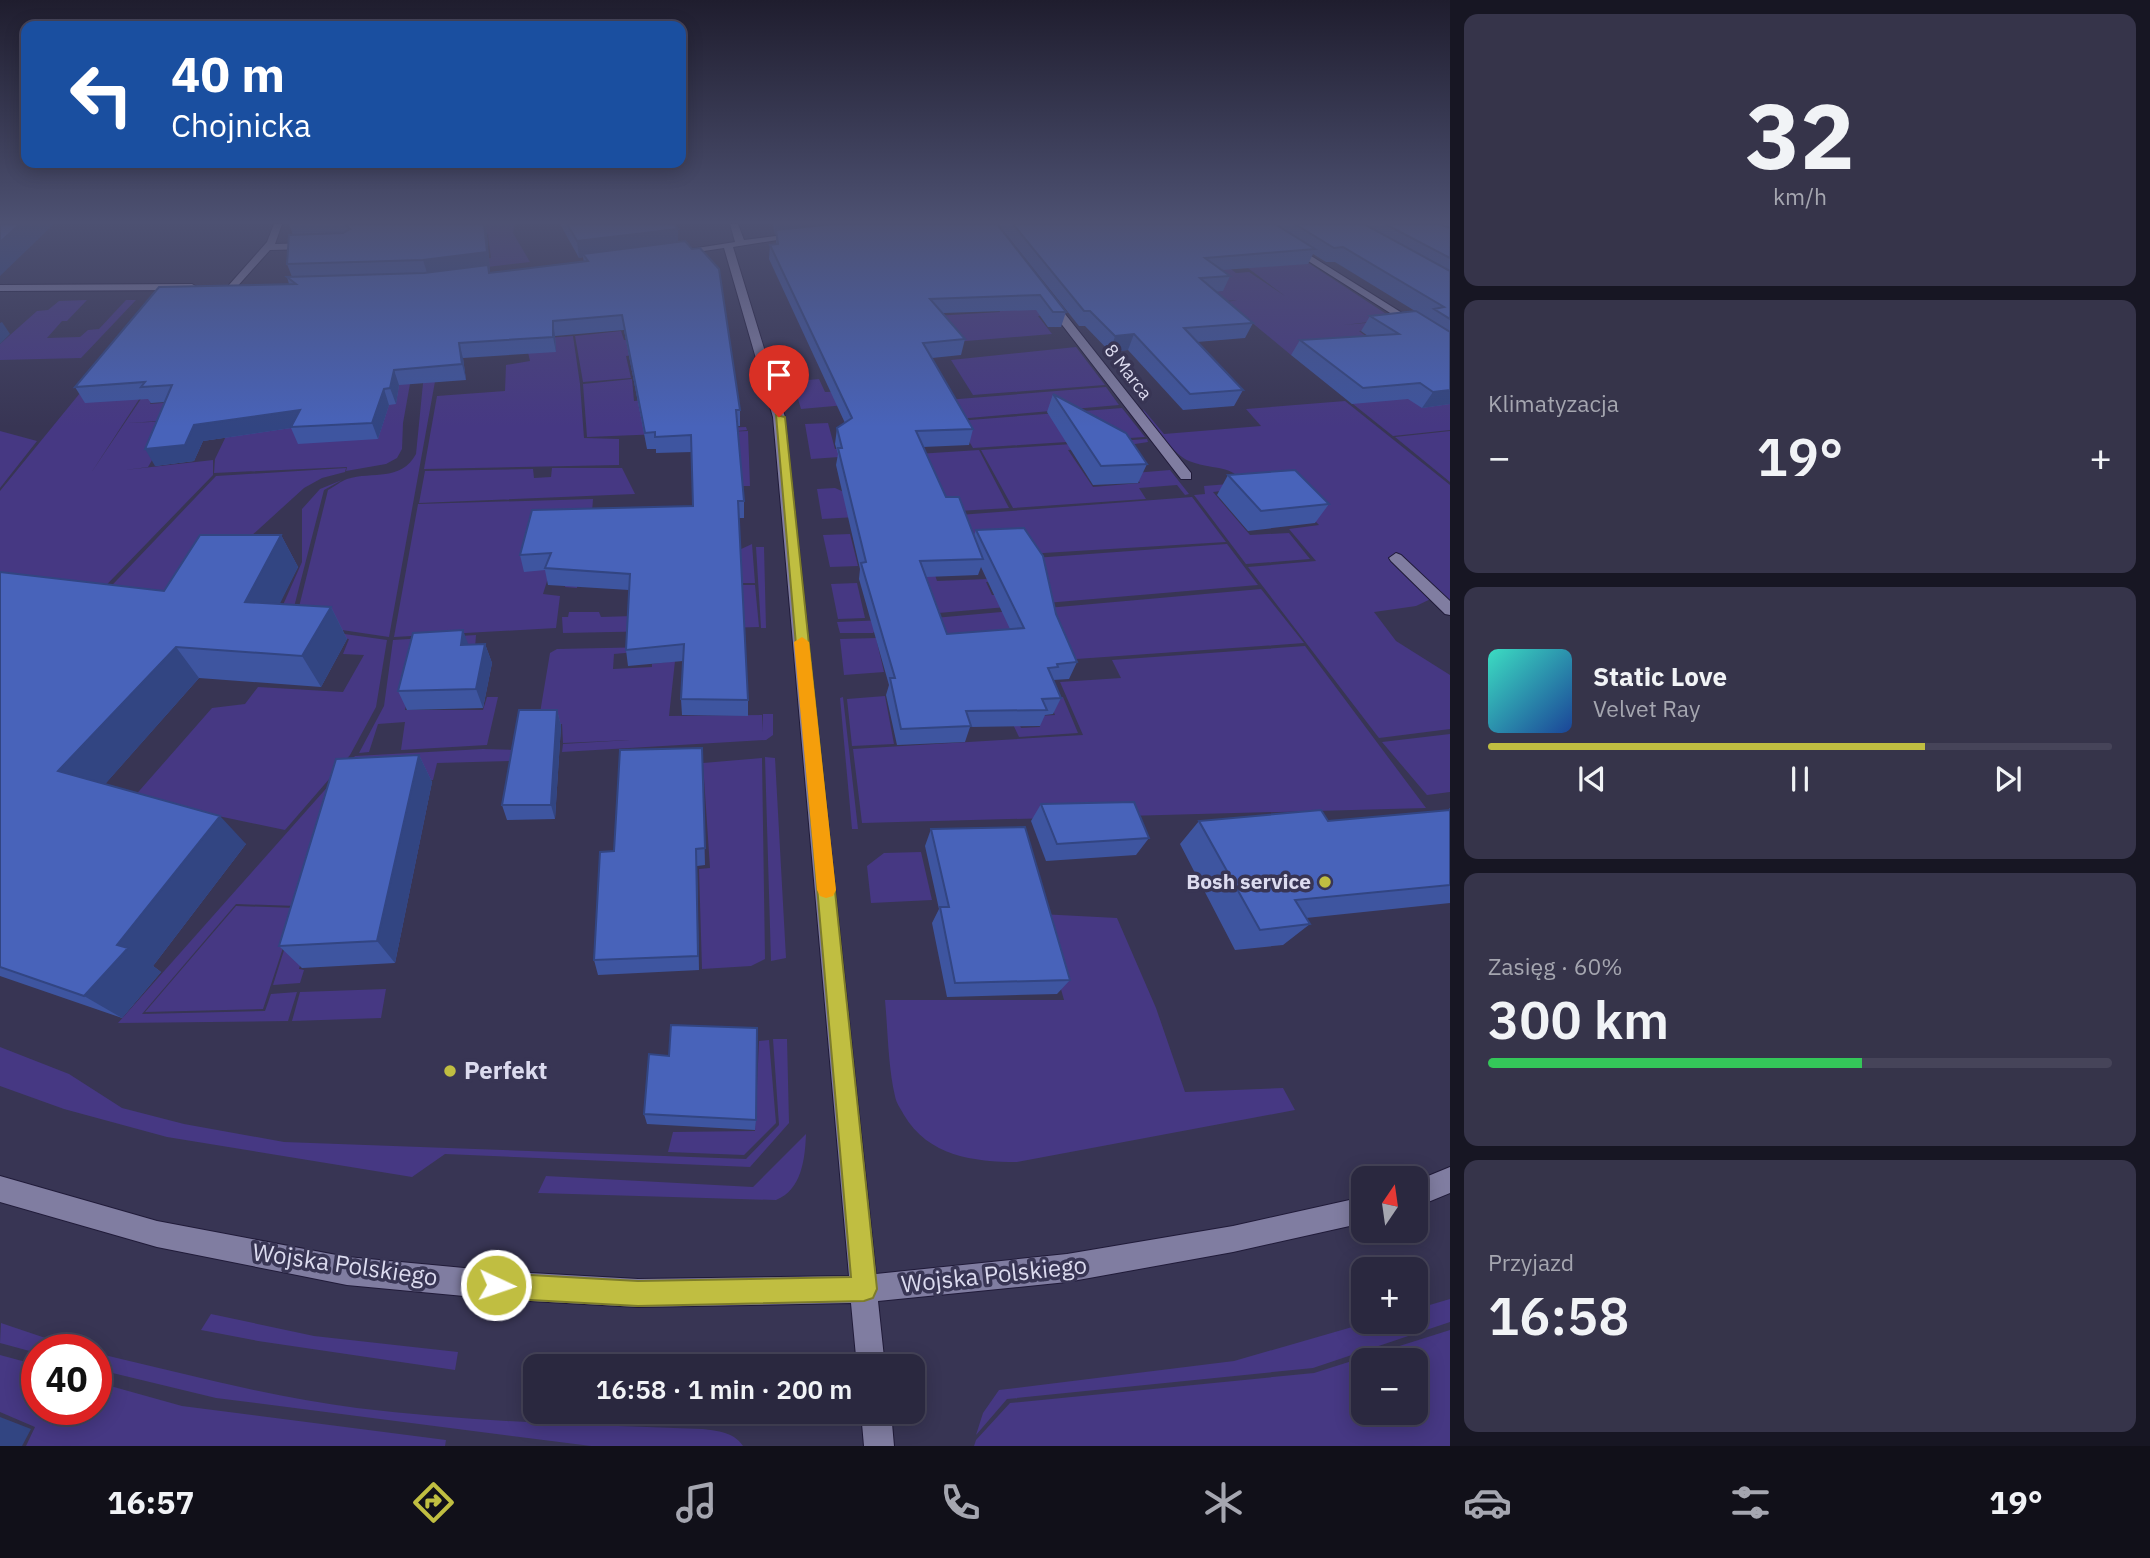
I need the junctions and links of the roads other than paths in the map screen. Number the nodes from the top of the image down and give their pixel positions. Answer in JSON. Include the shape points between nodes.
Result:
{"nodes":[{"id":1,"x":746,"y":291,"type":"edge"},
{"id":2,"x":1042,"y":291,"type":"edge"},
{"id":3,"x":1361,"y":291,"type":"edge"},
{"id":4,"x":1450,"y":348,"type":"edge"},
{"id":5,"x":1186,"y":476,"type":"dead end"},
{"id":6,"x":1396,"y":558,"type":"dead end"},
{"id":7,"x":1450,"y":610,"type":"edge"},
{"id":8,"x":1450,"y":1180,"type":"edge"},
{"id":9,"x":0,"y":1189,"type":"edge"},
{"id":10,"x":1428,"y":1189,"type":"edge"},
{"id":11,"x":1351,"y":1213,"type":"edge"},
{"id":12,"x":864,"y":1289,"type":"junction"},
{"id":13,"x":871,"y":1354,"type":"edge"},
{"id":14,"x":877,"y":1424,"type":"edge"},
{"id":15,"x":879,"y":1446,"type":"edge"}],
"edges":[{"from":1,"to":12,"type":"street","via":[[779,417]]},
{"from":2,"to":5,"type":"street","name":"8 Marca"},
{"from":3,"to":4,"type":"street"},
{"from":6,"to":7,"type":"street"},
{"from":8,"to":10,"type":"street"},
{"from":9,"to":12,"type":"street","name":"Wojska Polskiego","via":[[157,1234],[347,1270],[638,1293]]},
{"from":11,"to":12,"type":"street","name":"Wojska Polskiego","via":[[1067,1268]]},
{"from":12,"to":13,"type":"street"},
{"from":14,"to":15,"type":"street"}]}
